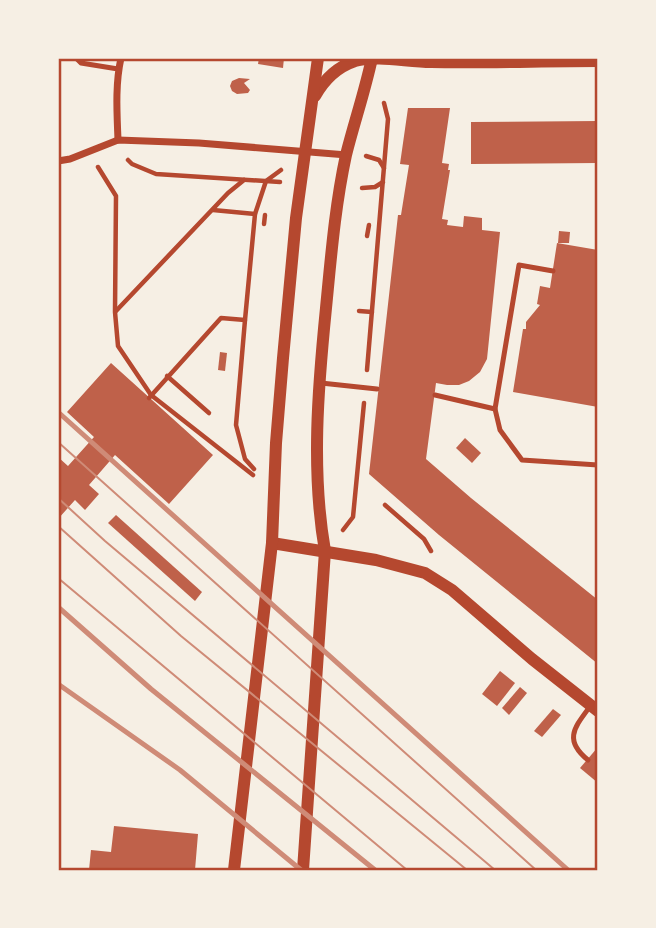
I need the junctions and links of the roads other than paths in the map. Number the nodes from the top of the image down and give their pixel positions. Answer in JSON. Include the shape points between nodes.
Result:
{"nodes":[{"id":1,"x":76,"y":58,"type":"edge"},
{"id":2,"x":121,"y":58,"type":"edge"},
{"id":3,"x":318,"y":58,"type":"edge"},
{"id":4,"x":372,"y":58,"type":"edge"},
{"id":5,"x":598,"y":61,"type":"edge"},
{"id":6,"x":118,"y":69,"type":"junction"},
{"id":7,"x":312,"y":102,"type":"junction"},
{"id":8,"x":118,"y":140,"type":"junction"},
{"id":9,"x":304,"y":151,"type":"junction"},
{"id":10,"x":346,"y":155,"type":"junction"},
{"id":11,"x":58,"y":161,"type":"edge"},
{"id":12,"x":553,"y":271,"type":"dead end"},
{"id":13,"x":318,"y":382,"type":"junction"},
{"id":14,"x":377,"y":390,"type":"dead end"},
{"id":15,"x":435,"y":395,"type":"dead end"},
{"id":16,"x":495,"y":409,"type":"junction"},
{"id":17,"x":598,"y":465,"type":"edge"},
{"id":18,"x":272,"y":543,"type":"junction"},
{"id":19,"x":325,"y":551,"type":"junction"},
{"id":20,"x":595,"y":708,"type":"edge"},
{"id":21,"x":588,"y":760,"type":"dead end"},
{"id":22,"x":234,"y":864,"type":"edge"},
{"id":23,"x":303,"y":870,"type":"edge"}],
"edges":[{"from":1,"to":6,"type":"lane","via":[[81,63]]},
{"from":2,"to":6,"type":"street"},
{"from":3,"to":7,"type":"street"},
{"from":4,"to":5,"type":"street"},
{"from":4,"to":7,"type":"street","via":[[334,72]]},
{"from":4,"to":10,"type":"street"},
{"from":6,"to":8,"type":"street"},
{"from":7,"to":9,"type":"street"},
{"from":8,"to":9,"type":"street"},
{"from":8,"to":11,"type":"street"},
{"from":9,"to":10,"type":"street"},
{"from":9,"to":18,"type":"street","via":[[276,443]]},
{"from":10,"to":13,"type":"street"},
{"from":12,"to":16,"type":"lane","via":[[519,265]]},
{"from":13,"to":14,"type":"lane"},
{"from":13,"to":19,"type":"street","via":[[319,519]]},
{"from":15,"to":16,"type":"lane"},
{"from":16,"to":17,"type":"lane","via":[[499,430],[522,460]]},
{"from":18,"to":19,"type":"street"},
{"from":18,"to":22,"type":"street"},
{"from":19,"to":20,"type":"street","via":[[425,573]]},
{"from":19,"to":23,"type":"street"},
{"from":20,"to":21,"type":"lane","via":[[573,731],[579,753]]}]}
